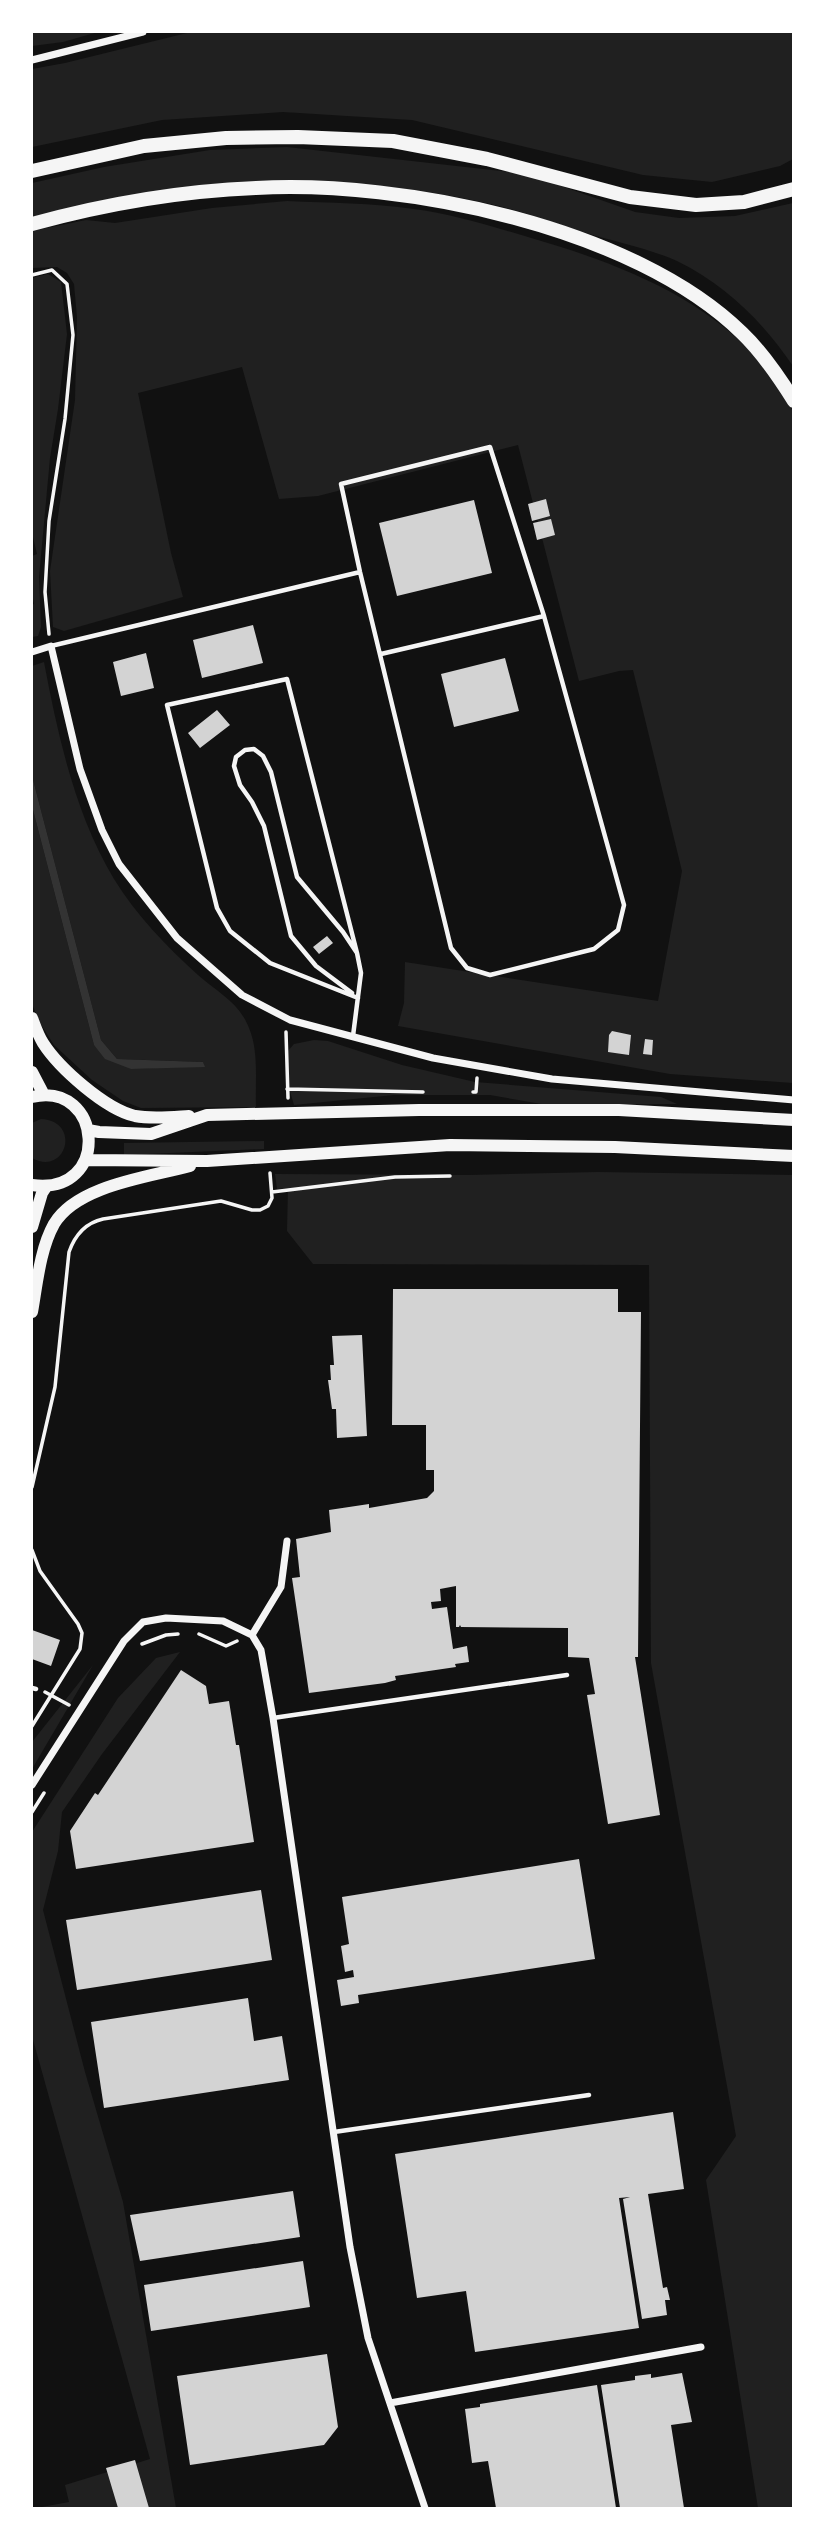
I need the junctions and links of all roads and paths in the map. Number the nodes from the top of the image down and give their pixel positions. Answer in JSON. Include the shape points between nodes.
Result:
{"nodes":[{"id":1,"x":143,"y":32,"type":"edge"},
{"id":2,"x":32,"y":60,"type":"edge"},
{"id":3,"x":32,"y":171,"type":"edge"},
{"id":4,"x":793,"y":189,"type":"edge"},
{"id":5,"x":32,"y":224,"type":"edge"},
{"id":6,"x":32,"y":275,"type":"edge"},
{"id":7,"x":793,"y":401,"type":"edge"},
{"id":8,"x":360,"y":572,"type":"junction"},
{"id":9,"x":544,"y":616,"type":"junction"},
{"id":10,"x":51,"y":646,"type":"junction"},
{"id":11,"x":32,"y":652,"type":"edge"},
{"id":12,"x":381,"y":654,"type":"junction"},
{"id":13,"x":357,"y":953,"type":"junction"},
{"id":14,"x":358,"y":998,"type":"junction"},
{"id":15,"x":32,"y":1018,"type":"edge"},
{"id":16,"x":290,"y":1020,"type":"junction"},
{"id":17,"x":352,"y":1037,"type":"junction"},
{"id":18,"x":477,"y":1066,"type":"junction"},
{"id":19,"x":32,"y":1072,"type":"edge"},
{"id":20,"x":287,"y":1089,"type":"junction"},
{"id":21,"x":434,"y":1092,"type":"dead end"},
{"id":22,"x":462,"y":1092,"type":"dead end"},
{"id":23,"x":38,"y":1096,"type":"edge"},
{"id":24,"x":793,"y":1100,"type":"edge"},
{"id":25,"x":288,"y":1113,"type":"junction"},
{"id":26,"x":207,"y":1115,"type":"junction"},
{"id":27,"x":793,"y":1120,"type":"edge"},
{"id":28,"x":88,"y":1130,"type":"junction"},
{"id":29,"x":793,"y":1156,"type":"edge"},
{"id":30,"x":269,"y":1158,"type":"junction"},
{"id":31,"x":85,"y":1160,"type":"junction"},
{"id":32,"x":207,"y":1161,"type":"junction"},
{"id":33,"x":450,"y":1176,"type":"dead end"},
{"id":34,"x":32,"y":1185,"type":"edge"},
{"id":35,"x":46,"y":1187,"type":"junction"},
{"id":36,"x":272,"y":1192,"type":"junction"},
{"id":37,"x":32,"y":1227,"type":"edge"},
{"id":38,"x":32,"y":1312,"type":"edge"},
{"id":39,"x":32,"y":1487,"type":"edge"},
{"id":40,"x":287,"y":1541,"type":"dead end"},
{"id":41,"x":32,"y":1550,"type":"edge"},
{"id":42,"x":194,"y":1632,"type":"dead end"},
{"id":43,"x":185,"y":1633,"type":"dead end"},
{"id":44,"x":252,"y":1635,"type":"junction"},
{"id":45,"x":134,"y":1653,"type":"dead end"},
{"id":46,"x":567,"y":1675,"type":"dead end"},
{"id":47,"x":273,"y":1718,"type":"junction"},
{"id":48,"x":32,"y":1726,"type":"edge"},
{"id":49,"x":32,"y":1785,"type":"edge"},
{"id":50,"x":46,"y":1789,"type":"dead end"},
{"id":51,"x":32,"y":1812,"type":"edge"},
{"id":52,"x":589,"y":2095,"type":"dead end"},
{"id":53,"x":334,"y":2132,"type":"junction"},
{"id":54,"x":701,"y":2347,"type":"dead end"},
{"id":55,"x":390,"y":2403,"type":"junction"},
{"id":56,"x":425,"y":2508,"type":"edge"}],
"edges":[{"from":1,"to":2,"type":"street"},
{"from":3,"to":4,"type":"highway","via":[[145,146],[298,137],[393,141],[487,159],[631,197],[695,205],[744,202]]},
{"from":5,"to":7,"type":"highway","via":[[169,195],[258,187],[386,193],[516,219],[584,240],[680,285],[743,334],[775,371]]},
{"from":6,"to":10,"type":"path","via":[[52,270],[67,284],[73,335],[49,521],[45,592]]},
{"from":8,"to":9,"type":"lane","via":[[341,484],[490,447]]},
{"from":8,"to":10,"type":"lane"},
{"from":8,"to":12,"type":"lane"},
{"from":9,"to":12,"type":"lane"},
{"from":9,"to":12,"type":"lane","via":[[624,905],[618,930],[594,949],[491,975],[467,968],[451,948]]},
{"from":10,"to":11,"type":"street"},
{"from":10,"to":16,"type":"street","via":[[80,769],[119,864],[177,938],[206,965],[242,995]]},
{"from":13,"to":14,"type":"lane","via":[[361,973]]},
{"from":13,"to":14,"type":"lane","via":[[297,877],[271,772],[263,756],[254,749],[245,750],[234,766],[264,826],[290,936],[316,966]]},
{"from":13,"to":14,"type":"lane","via":[[287,679],[167,705],[217,908],[230,931],[270,963]]},
{"from":14,"to":17,"type":"lane"},
{"from":15,"to":26,"type":"main road","via":[[60,1064],[123,1112],[150,1117]]},
{"from":16,"to":17,"type":"street"},
{"from":16,"to":20,"type":"path","via":[[285,1037]]},
{"from":17,"to":18,"type":"street"},
{"from":18,"to":22,"type":"path","via":[[476,1092]]},
{"from":18,"to":24,"type":"street","via":[[552,1079]]},
{"from":19,"to":23,"type":"main road"},
{"from":20,"to":21,"type":"path"},
{"from":20,"to":25,"type":"path"},
{"from":23,"to":28,"type":"main road","via":[[54,1096],[72,1105]]},
{"from":25,"to":26,"type":"main road"},
{"from":25,"to":27,"type":"main road","via":[[619,1110]]},
{"from":26,"to":28,"type":"main road","via":[[151,1134]]},
{"from":28,"to":31,"type":"main road"},
{"from":29,"to":30,"type":"main road","via":[[512,1145],[424,1146]]},
{"from":30,"to":32,"type":"main road"},
{"from":30,"to":36,"type":"path"},
{"from":31,"to":32,"type":"main road"},
{"from":31,"to":35,"type":"main road","via":[[68,1180]]},
{"from":32,"to":38,"type":"main road","via":[[108,1186],[65,1210],[44,1249]]},
{"from":33,"to":36,"type":"path","via":[[395,1177]]},
{"from":34,"to":35,"type":"main road"},
{"from":35,"to":37,"type":"main road"},
{"from":36,"to":39,"type":"path","via":[[268,1206],[260,1210],[221,1201],[103,1219],[78,1234],[69,1252],[55,1387]]},
{"from":40,"to":44,"type":"street","via":[[281,1587]]},
{"from":41,"to":48,"type":"path","via":[[40,1571],[78,1623],[82,1641]]},
{"from":42,"to":44,"type":"path","via":[[226,1646]]},
{"from":43,"to":45,"type":"path","via":[[143,1644]]},
{"from":44,"to":47,"type":"street","via":[[261,1650]]},
{"from":44,"to":49,"type":"street","via":[[223,1621],[166,1618],[143,1622],[124,1641]]},
{"from":46,"to":47,"type":"lane"},
{"from":47,"to":53,"type":"street"},
{"from":50,"to":51,"type":"path"},
{"from":52,"to":53,"type":"lane"},
{"from":53,"to":55,"type":"street","via":[[368,2338]]},
{"from":54,"to":55,"type":"street"},
{"from":55,"to":56,"type":"street"}]}
